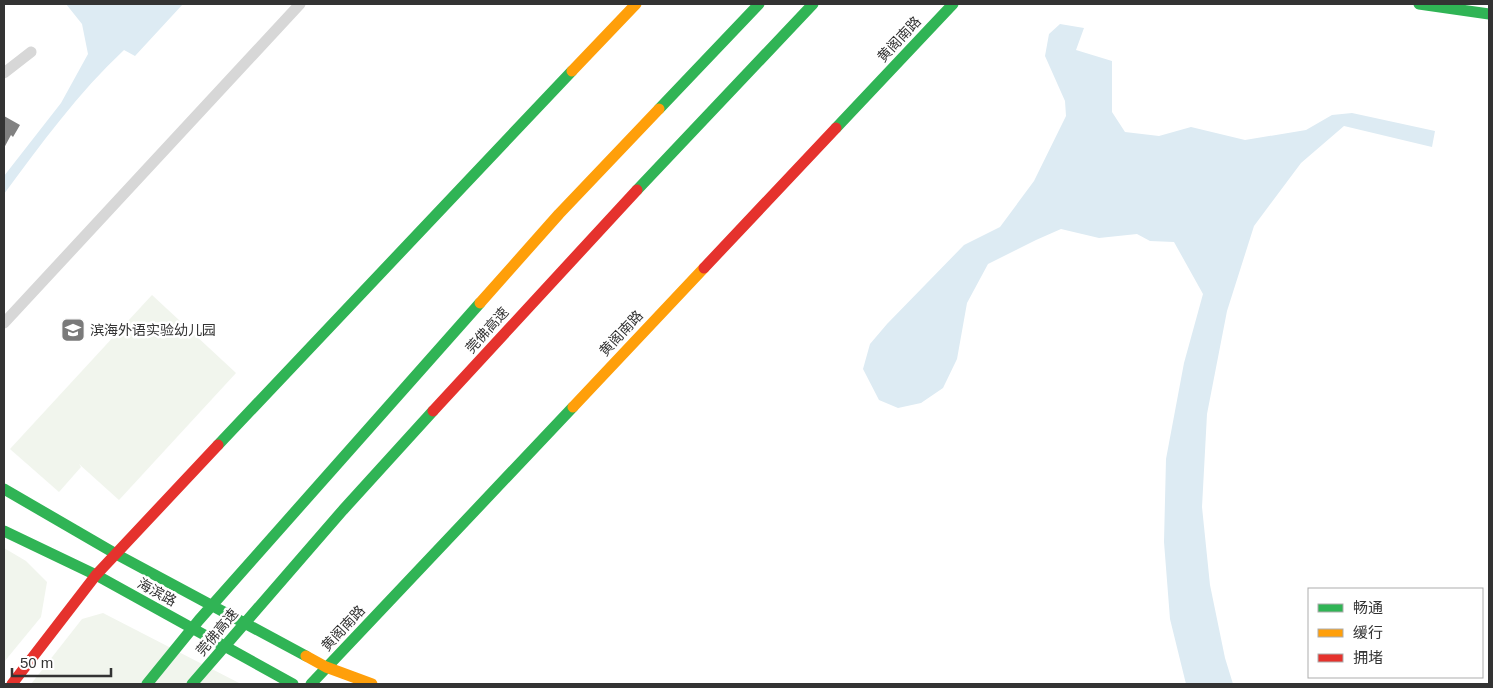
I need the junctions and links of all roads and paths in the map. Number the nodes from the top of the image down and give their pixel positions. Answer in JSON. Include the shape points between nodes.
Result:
{"nodes":[{"id":1,"x":300,"y":4,"type":"edge"},
{"id":2,"x":636,"y":4,"type":"edge"},
{"id":3,"x":758,"y":4,"type":"edge"},
{"id":4,"x":813,"y":4,"type":"edge"},
{"id":5,"x":953,"y":4,"type":"edge"},
{"id":6,"x":1420,"y":4,"type":"edge"},
{"id":7,"x":1489,"y":14,"type":"edge"},
{"id":8,"x":31,"y":52,"type":"dead end"},
{"id":9,"x":4,"y":73,"type":"edge"},
{"id":10,"x":4,"y":323,"type":"edge"},
{"id":11,"x":4,"y":489,"type":"edge"},
{"id":12,"x":4,"y":531,"type":"edge"},
{"id":13,"x":116,"y":554,"type":"junction"},
{"id":14,"x":96,"y":575,"type":"junction"},
{"id":15,"x":326,"y":667,"type":"junction"},
{"id":16,"x":12,"y":684,"type":"edge"},
{"id":17,"x":147,"y":684,"type":"edge"},
{"id":18,"x":192,"y":684,"type":"edge"},
{"id":19,"x":293,"y":684,"type":"edge"},
{"id":20,"x":311,"y":684,"type":"edge"},
{"id":21,"x":372,"y":684,"type":"edge"}],
"edges":[{"from":1,"to":10,"type":"street"},
{"from":2,"to":13,"type":"main road"},
{"from":3,"to":17,"type":"main road","name":"莞佛高速","via":[[559,214],[199,620]]},
{"from":4,"to":18,"type":"main road","name":"莞佛高速","via":[[584,245]]},
{"from":5,"to":15,"type":"main road","name":"黄阁南路"},
{"from":6,"to":7,"type":"main road"},
{"from":8,"to":9,"type":"street"},
{"from":11,"to":13,"type":"main road"},
{"from":12,"to":14,"type":"main road","name":"海滨路"},
{"from":13,"to":14,"type":"main road"},
{"from":13,"to":15,"type":"main road"},
{"from":14,"to":16,"type":"main road"},
{"from":14,"to":19,"type":"main road","name":"海滨路"},
{"from":15,"to":20,"type":"main road","name":"黄阁南路"},
{"from":15,"to":21,"type":"main road"}]}
